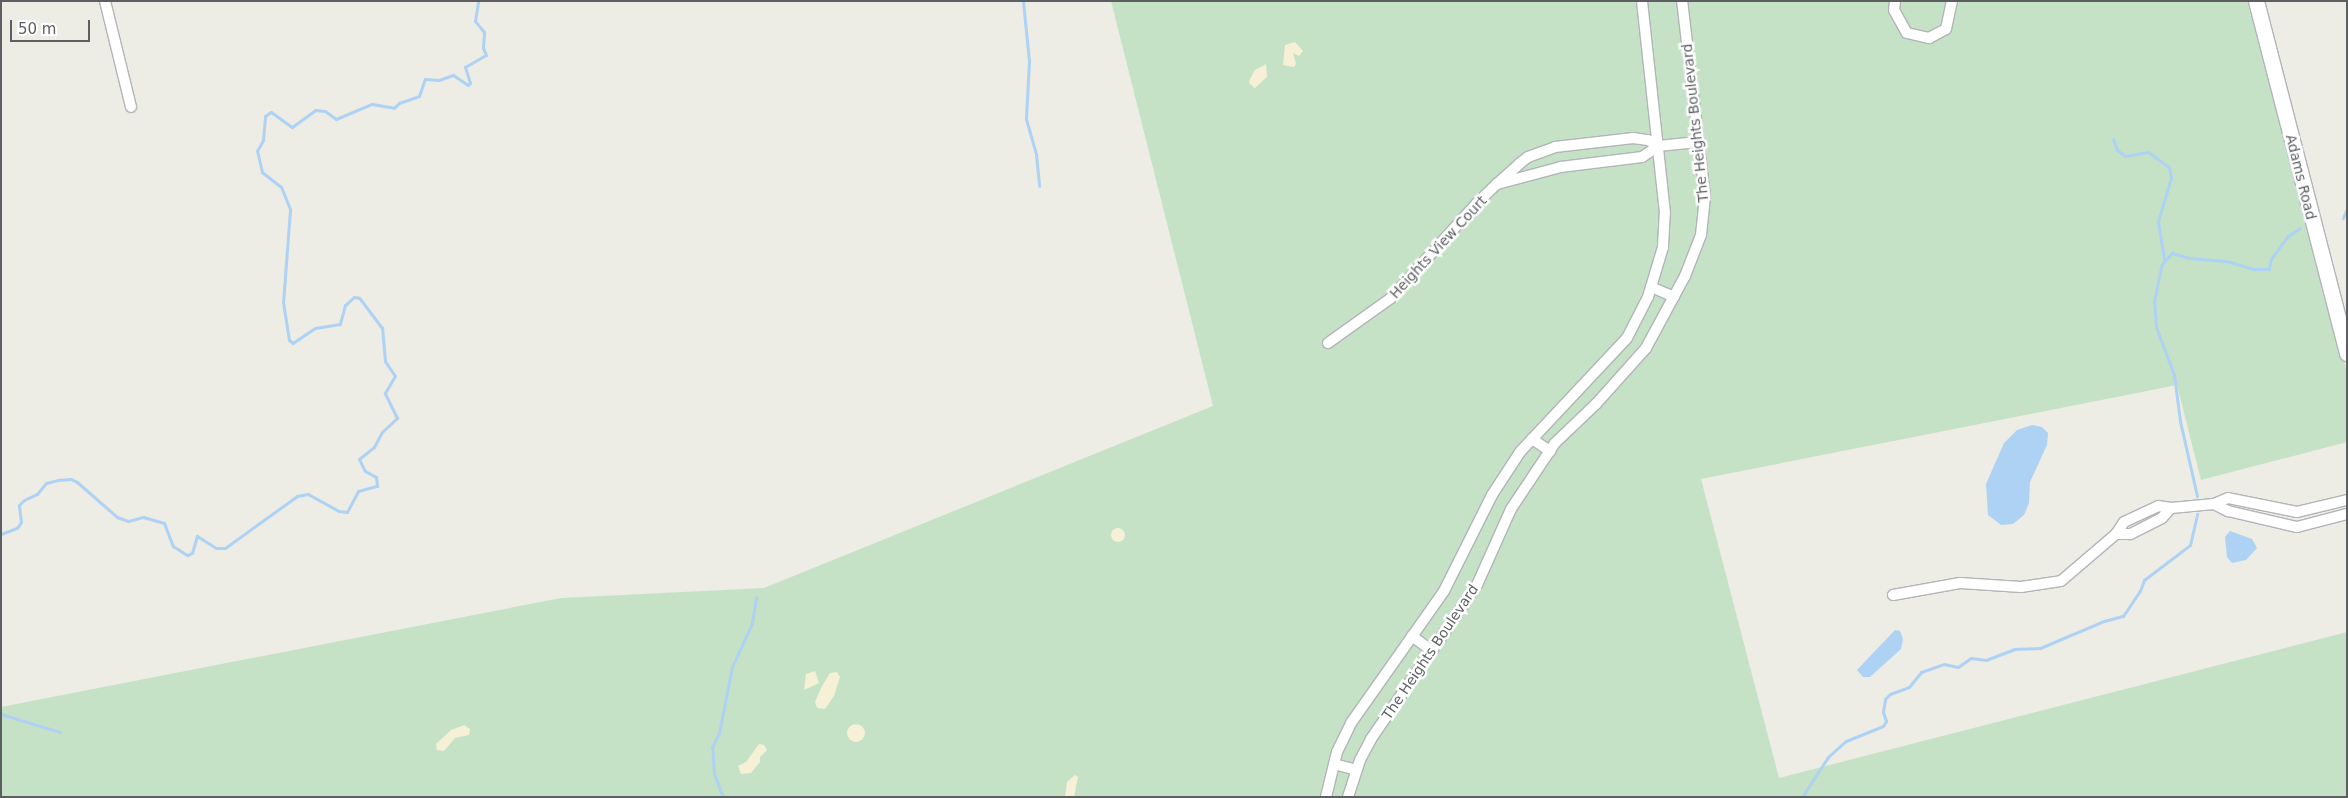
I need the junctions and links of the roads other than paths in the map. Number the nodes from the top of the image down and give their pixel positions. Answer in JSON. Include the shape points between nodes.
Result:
{"nodes":[{"id":1,"x":105,"y":1,"type":"edge"},
{"id":2,"x":1642,"y":1,"type":"edge"},
{"id":3,"x":1682,"y":1,"type":"edge"},
{"id":4,"x":1895,"y":1,"type":"edge"},
{"id":5,"x":1952,"y":1,"type":"edge"},
{"id":6,"x":2256,"y":1,"type":"edge"},
{"id":7,"x":131,"y":107,"type":"dead end"},
{"id":8,"x":1698,"y":142,"type":"junction"},
{"id":9,"x":1658,"y":146,"type":"junction"},
{"id":10,"x":1497,"y":184,"type":"junction"},
{"id":11,"x":1651,"y":287,"type":"junction"},
{"id":12,"x":1674,"y":297,"type":"junction"},
{"id":13,"x":1328,"y":344,"type":"dead end"},
{"id":14,"x":2347,"y":353,"type":"edge"},
{"id":15,"x":1532,"y":439,"type":"junction"},
{"id":16,"x":1550,"y":451,"type":"junction"},
{"id":17,"x":2347,"y":500,"type":"edge"},
{"id":18,"x":2214,"y":504,"type":"junction"},
{"id":19,"x":2287,"y":511,"type":"junction"},
{"id":20,"x":2347,"y":514,"type":"edge"},
{"id":21,"x":2287,"y":526,"type":"junction"},
{"id":22,"x":1893,"y":595,"type":"dead end"},
{"id":23,"x":1412,"y":636,"type":"junction"},
{"id":24,"x":1432,"y":651,"type":"junction"},
{"id":25,"x":1334,"y":764,"type":"junction"},
{"id":26,"x":1356,"y":770,"type":"junction"},
{"id":27,"x":1326,"y":797,"type":"edge"},
{"id":28,"x":1348,"y":797,"type":"edge"}],
"edges":[{"from":1,"to":7,"type":"street"},
{"from":2,"to":9,"type":"street","name":"The Heights Boulevard"},
{"from":3,"to":8,"type":"street","name":"The Heights Boulevard"},
{"from":4,"to":5,"type":"street","via":[[1894,10],[1907,33],[1929,38],[1946,29]]},
{"from":6,"to":14,"type":"main road","name":"Adams Road"},
{"from":8,"to":9,"type":"street"},
{"from":8,"to":12,"type":"street","name":"The Heights Boulevard","via":[[1705,196],[1703,223]]},
{"from":9,"to":10,"type":"street","name":"Heights View Court","via":[[1642,157],[1561,167]]},
{"from":9,"to":10,"type":"street","name":"Heights View Court","via":[[1641,138],[1546,149],[1528,157]]},
{"from":9,"to":11,"type":"street","name":"The Heights Boulevard","via":[[1664,193],[1664,231],[1660,264]]},
{"from":10,"to":13,"type":"street","name":"Heights View Court","via":[[1391,298]]},
{"from":11,"to":12,"type":"street"},
{"from":11,"to":15,"type":"street","name":"The Heights Boulevard","via":[[1626,338]]},
{"from":12,"to":16,"type":"street","name":"The Heights Boulevard","via":[[1646,348]]},
{"from":15,"to":16,"type":"street"},
{"from":15,"to":23,"type":"street","name":"The Heights Boulevard","via":[[1492,495],[1444,591]]},
{"from":16,"to":24,"type":"street","name":"The Heights Boulevard","via":[[1511,509],[1477,585]]},
{"from":17,"to":19,"type":"street","via":[[2297,512]]},
{"from":18,"to":19,"type":"street","via":[[2228,498]]},
{"from":18,"to":21,"type":"street","via":[[2228,512]]},
{"from":18,"to":22,"type":"street","via":[[2171,508],[2162,518],[2130,534],[2116,534],[2061,581],[2021,587],[1960,583]]},
{"from":19,"to":21,"type":"street"},
{"from":20,"to":21,"type":"street","via":[[2297,527]]},
{"from":23,"to":24,"type":"street"},
{"from":23,"to":25,"type":"street","name":"The Heights Boulevard","via":[[1351,723]]},
{"from":24,"to":26,"type":"street","name":"The Heights Boulevard","via":[[1371,739]]},
{"from":25,"to":26,"type":"street"},
{"from":25,"to":27,"type":"street","name":"The Heights Boulevard"},
{"from":26,"to":28,"type":"street","name":"The Heights Boulevard"}]}
